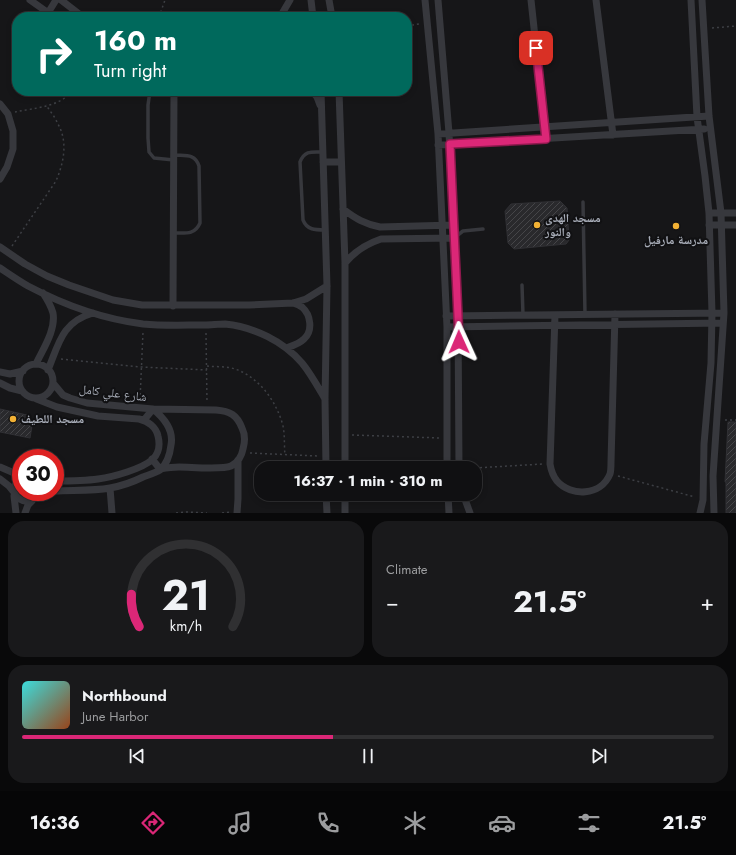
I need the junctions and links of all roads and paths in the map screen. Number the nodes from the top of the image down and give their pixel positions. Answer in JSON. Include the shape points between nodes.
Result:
{"nodes":[{"id":1,"x":30,"y":0,"type":"edge"},
{"id":2,"x":56,"y":0,"type":"edge"},
{"id":3,"x":61,"y":0,"type":"edge"},
{"id":4,"x":165,"y":0,"type":"edge"},
{"id":5,"x":290,"y":0,"type":"edge"},
{"id":6,"x":310,"y":0,"type":"edge"},
{"id":7,"x":329,"y":0,"type":"edge"},
{"id":8,"x":426,"y":0,"type":"edge"},
{"id":9,"x":438,"y":0,"type":"edge"},
{"id":10,"x":531,"y":0,"type":"edge"},
{"id":11,"x":596,"y":0,"type":"edge"},
{"id":12,"x":691,"y":0,"type":"edge"},
{"id":13,"x":702,"y":0,"type":"edge"},
{"id":14,"x":47,"y":12,"type":"edge"},
{"id":15,"x":52,"y":12,"type":"edge"},
{"id":16,"x":77,"y":12,"type":"edge"},
{"id":17,"x":161,"y":12,"type":"edge"},
{"id":18,"x":283,"y":12,"type":"edge"},
{"id":19,"x":312,"y":12,"type":"edge"},
{"id":20,"x":331,"y":12,"type":"edge"},
{"id":21,"x":428,"y":23,"type":"junction"},
{"id":22,"x":412,"y":25,"type":"edge"},
{"id":23,"x":736,"y":26,"type":"edge"},
{"id":24,"x":704,"y":29,"type":"junction"},
{"id":25,"x":67,"y":96,"type":"edge"},
{"id":26,"x":149,"y":96,"type":"edge"},
{"id":27,"x":174,"y":96,"type":"edge"},
{"id":28,"x":316,"y":96,"type":"edge"},
{"id":29,"x":321,"y":96,"type":"edge"},
{"id":30,"x":339,"y":96,"type":"edge"},
{"id":31,"x":0,"y":104,"type":"edge"},
{"id":32,"x":46,"y":105,"type":"junction"},
{"id":33,"x":321,"y":108,"type":"junction"},
{"id":34,"x":8,"y":114,"type":"junction"},
{"id":35,"x":709,"y":116,"type":"junction"},
{"id":36,"x":697,"y":117,"type":"junction"},
{"id":37,"x":611,"y":123,"type":"junction"},
{"id":38,"x":545,"y":127,"type":"junction"},
{"id":39,"x":711,"y":129,"type":"junction"},
{"id":40,"x":699,"y":130,"type":"junction"},
{"id":41,"x":449,"y":133,"type":"junction"},
{"id":42,"x":438,"y":134,"type":"junction"},
{"id":43,"x":613,"y":135,"type":"junction"},
{"id":44,"x":546,"y":139,"type":"junction"},
{"id":45,"x":450,"y":144,"type":"junction"},
{"id":46,"x":438,"y":145,"type":"junction"},
{"id":47,"x":323,"y":152,"type":"junction"},
{"id":48,"x":174,"y":158,"type":"junction"},
{"id":49,"x":323,"y":162,"type":"junction"},
{"id":50,"x":341,"y":162,"type":"junction"},
{"id":51,"x":0,"y":179,"type":"edge"},
{"id":52,"x":582,"y":202,"type":"dead end"},
{"id":53,"x":343,"y":209,"type":"junction"},
{"id":54,"x":709,"y":213,"type":"junction"},
{"id":55,"x":721,"y":213,"type":"junction"},
{"id":56,"x":736,"y":213,"type":"edge"},
{"id":57,"x":442,"y":225,"type":"junction"},
{"id":58,"x":454,"y":225,"type":"junction"},
{"id":59,"x":709,"y":225,"type":"junction"},
{"id":60,"x":721,"y":225,"type":"junction"},
{"id":61,"x":736,"y":225,"type":"edge"},
{"id":62,"x":483,"y":229,"type":"dead end"},
{"id":63,"x":325,"y":230,"type":"junction"},
{"id":64,"x":463,"y":231,"type":"junction"},
{"id":65,"x":174,"y":233,"type":"junction"},
{"id":66,"x":443,"y":238,"type":"junction"},
{"id":67,"x":454,"y":238,"type":"junction"},
{"id":68,"x":0,"y":247,"type":"edge"},
{"id":69,"x":8,"y":252,"type":"junction"},
{"id":70,"x":345,"y":263,"type":"junction"},
{"id":71,"x":0,"y":268,"type":"edge"},
{"id":72,"x":522,"y":285,"type":"dead end"},
{"id":73,"x":327,"y":286,"type":"junction"},
{"id":74,"x":43,"y":293,"type":"junction"},
{"id":75,"x":293,"y":303,"type":"junction"},
{"id":76,"x":173,"y":306,"type":"junction"},
{"id":77,"x":93,"y":313,"type":"junction"},
{"id":78,"x":712,"y":313,"type":"junction"},
{"id":79,"x":724,"y":313,"type":"junction"},
{"id":80,"x":585,"y":314,"type":"junction"},
{"id":81,"x":615,"y":314,"type":"junction"},
{"id":82,"x":523,"y":315,"type":"junction"},
{"id":83,"x":555,"y":315,"type":"junction"},
{"id":84,"x":446,"y":316,"type":"junction"},
{"id":85,"x":458,"y":316,"type":"junction"},
{"id":86,"x":711,"y":323,"type":"junction"},
{"id":87,"x":723,"y":323,"type":"junction"},
{"id":88,"x":143,"y":324,"type":"junction"},
{"id":89,"x":206,"y":325,"type":"junction"},
{"id":90,"x":615,"y":325,"type":"junction"},
{"id":91,"x":555,"y":326,"type":"junction"},
{"id":92,"x":447,"y":327,"type":"junction"},
{"id":93,"x":459,"y":327,"type":"junction"},
{"id":94,"x":286,"y":348,"type":"junction"},
{"id":95,"x":53,"y":359,"type":"junction"},
{"id":96,"x":36,"y":364,"type":"junction"},
{"id":97,"x":207,"y":366,"type":"junction"},
{"id":98,"x":141,"y":367,"type":"junction"},
{"id":99,"x":48,"y":370,"type":"junction"},
{"id":100,"x":207,"y":370,"type":"junction"},
{"id":101,"x":22,"y":371,"type":"junction"},
{"id":102,"x":0,"y":372,"type":"edge"},
{"id":103,"x":0,"y":383,"type":"edge"},
{"id":104,"x":53,"y":383,"type":"junction"},
{"id":105,"x":22,"y":391,"type":"junction"},
{"id":106,"x":34,"y":398,"type":"junction"},
{"id":107,"x":325,"y":399,"type":"junction"},
{"id":108,"x":139,"y":408,"type":"junction"},
{"id":109,"x":153,"y":409,"type":"junction"},
{"id":110,"x":207,"y":409,"type":"junction"},
{"id":111,"x":717,"y":419,"type":"junction"},
{"id":112,"x":144,"y":420,"type":"junction"},
{"id":113,"x":736,"y":420,"type":"edge"},
{"id":114,"x":344,"y":435,"type":"junction"},
{"id":115,"x":446,"y":438,"type":"junction"},
{"id":116,"x":242,"y":453,"type":"junction"},
{"id":117,"x":284,"y":454,"type":"junction"},
{"id":118,"x":326,"y":456,"type":"junction"},
{"id":119,"x":152,"y":459,"type":"junction"},
{"id":120,"x":238,"y":460,"type":"junction"},
{"id":121,"x":326,"y":461,"type":"edge"},
{"id":122,"x":345,"y":461,"type":"edge"},
{"id":123,"x":447,"y":461,"type":"edge"},
{"id":124,"x":459,"y":461,"type":"edge"},
{"id":125,"x":550,"y":464,"type":"junction"},
{"id":126,"x":0,"y":467,"type":"edge"},
{"id":127,"x":482,"y":468,"type":"edge"},
{"id":128,"x":160,"y":470,"type":"junction"},
{"id":129,"x":12,"y":473,"type":"edge"},
{"id":130,"x":610,"y":474,"type":"junction"},
{"id":131,"x":0,"y":479,"type":"edge"},
{"id":132,"x":64,"y":481,"type":"edge"},
{"id":133,"x":110,"y":488,"type":"junction"},
{"id":134,"x":12,"y":491,"type":"edge"},
{"id":135,"x":64,"y":491,"type":"edge"},
{"id":136,"x":703,"y":500,"type":"junction"},
{"id":137,"x":15,"y":501,"type":"edge"},
{"id":138,"x":19,"y":501,"type":"edge"},
{"id":139,"x":30,"y":501,"type":"edge"},
{"id":140,"x":32,"y":501,"type":"edge"},
{"id":141,"x":326,"y":501,"type":"edge"},
{"id":142,"x":345,"y":501,"type":"edge"},
{"id":143,"x":448,"y":501,"type":"edge"},
{"id":144,"x":466,"y":501,"type":"edge"},
{"id":145,"x":16,"y":513,"type":"edge"},
{"id":146,"x":25,"y":513,"type":"edge"},
{"id":147,"x":112,"y":513,"type":"edge"},
{"id":148,"x":176,"y":513,"type":"edge"},
{"id":149,"x":207,"y":513,"type":"edge"},
{"id":150,"x":237,"y":513,"type":"edge"},
{"id":151,"x":327,"y":513,"type":"edge"},
{"id":152,"x":345,"y":513,"type":"edge"},
{"id":153,"x":449,"y":513,"type":"edge"},
{"id":154,"x":470,"y":513,"type":"edge"},
{"id":155,"x":700,"y":513,"type":"edge"},
{"id":156,"x":714,"y":513,"type":"edge"}],
"edges":[{"from":1,"to":14,"type":"street"},
{"from":2,"to":15,"type":"street"},
{"from":3,"to":16,"type":"street"},
{"from":4,"to":17,"type":"path"},
{"from":5,"to":18,"type":"street"},
{"from":6,"to":19,"type":"street"},
{"from":7,"to":20,"type":"street"},
{"from":8,"to":21,"type":"street"},
{"from":9,"to":41,"type":"street"},
{"from":10,"to":38,"type":"street"},
{"from":11,"to":37,"type":"street"},
{"from":12,"to":36,"type":"street"},
{"from":13,"to":24,"type":"street"},
{"from":21,"to":22,"type":"path"},
{"from":21,"to":42,"type":"street"},
{"from":23,"to":24,"type":"path"},
{"from":24,"to":35,"type":"street"},
{"from":25,"to":32,"type":"path","via":[[55,104]]},
{"from":26,"to":48,"type":"lane","via":[[149,152],[154,158]]},
{"from":27,"to":48,"type":"street"},
{"from":28,"to":33,"type":"street"},
{"from":29,"to":33,"type":"street"},
{"from":30,"to":50,"type":"street"},
{"from":31,"to":34,"type":"street"},
{"from":32,"to":34,"type":"path"},
{"from":32,"to":69,"type":"path","via":[[62,134],[64,158],[61,170]]},
{"from":33,"to":47,"type":"street"},
{"from":34,"to":51,"type":"street","via":[[13,131],[13,149]]},
{"from":35,"to":36,"type":"street"},
{"from":35,"to":39,"type":"street"},
{"from":36,"to":37,"type":"street"},
{"from":36,"to":40,"type":"street"},
{"from":37,"to":38,"type":"street"},
{"from":37,"to":43,"type":"street"},
{"from":38,"to":41,"type":"street"},
{"from":38,"to":44,"type":"street"},
{"from":39,"to":40,"type":"street"},
{"from":39,"to":55,"type":"street"},
{"from":40,"to":43,"type":"street"},
{"from":40,"to":54,"type":"street"},
{"from":41,"to":42,"type":"street"},
{"from":41,"to":45,"type":"street"},
{"from":42,"to":46,"type":"street"},
{"from":43,"to":44,"type":"street"},
{"from":44,"to":45,"type":"street"},
{"from":45,"to":46,"type":"street"},
{"from":45,"to":58,"type":"street"},
{"from":46,"to":57,"type":"street"},
{"from":47,"to":49,"type":"street"},
{"from":47,"to":63,"type":"lane","via":[[308,152],[300,162],[303,220],[312,230]]},
{"from":48,"to":65,"type":"street"},
{"from":48,"to":65,"type":"lane","via":[[190,156],[198,162],[200,223],[191,233]]},
{"from":49,"to":50,"type":"street"},
{"from":49,"to":63,"type":"street"},
{"from":50,"to":53,"type":"street"},
{"from":52,"to":80,"type":"lane"},
{"from":53,"to":57,"type":"street","via":[[360,221],[380,227]]},
{"from":53,"to":70,"type":"street"},
{"from":54,"to":55,"type":"street"},
{"from":54,"to":59,"type":"street"},
{"from":55,"to":56,"type":"street"},
{"from":55,"to":60,"type":"street"},
{"from":57,"to":58,"type":"street"},
{"from":57,"to":66,"type":"street"},
{"from":58,"to":64,"type":"lane"},
{"from":58,"to":67,"type":"street"},
{"from":59,"to":60,"type":"street"},
{"from":59,"to":78,"type":"street"},
{"from":60,"to":61,"type":"street"},
{"from":60,"to":79,"type":"street"},
{"from":62,"to":64,"type":"lane"},
{"from":63,"to":73,"type":"street"},
{"from":64,"to":67,"type":"lane"},
{"from":65,"to":76,"type":"street"},
{"from":66,"to":67,"type":"street"},
{"from":66,"to":70,"type":"street","via":[[381,239],[361,248]]},
{"from":66,"to":84,"type":"street"},
{"from":67,"to":85,"type":"street"},
{"from":68,"to":69,"type":"street"},
{"from":69,"to":76,"type":"street","via":[[47,276],[113,300],[142,305]]},
{"from":70,"to":114,"type":"street"},
{"from":71,"to":74,"type":"street"},
{"from":72,"to":82,"type":"lane"},
{"from":73,"to":75,"type":"street","via":[[306,299]]},
{"from":73,"to":107,"type":"street"},
{"from":74,"to":77,"type":"street"},
{"from":74,"to":96,"type":"street","via":[[53,312],[53,323]]},
{"from":75,"to":76,"type":"street"},
{"from":75,"to":94,"type":"street","via":[[308,314],[309,331],[304,339]]},
{"from":77,"to":88,"type":"street"},
{"from":77,"to":95,"type":"street","via":[[75,321],[67,328]]},
{"from":78,"to":79,"type":"street"},
{"from":78,"to":81,"type":"street"},
{"from":78,"to":86,"type":"street"},
{"from":79,"to":87,"type":"street"},
{"from":80,"to":81,"type":"street"},
{"from":80,"to":83,"type":"street"},
{"from":81,"to":90,"type":"street"},
{"from":82,"to":83,"type":"street"},
{"from":82,"to":85,"type":"street"},
{"from":83,"to":91,"type":"street"},
{"from":84,"to":85,"type":"street"},
{"from":84,"to":92,"type":"street"},
{"from":85,"to":93,"type":"street"},
{"from":86,"to":87,"type":"street"},
{"from":86,"to":90,"type":"street"},
{"from":86,"to":136,"type":"street"},
{"from":87,"to":111,"type":"street"},
{"from":88,"to":89,"type":"street"},
{"from":88,"to":98,"type":"path"},
{"from":89,"to":94,"type":"street","via":[[225,324],[247,328]]},
{"from":89,"to":97,"type":"path"},
{"from":90,"to":91,"type":"street"},
{"from":90,"to":130,"type":"street"},
{"from":91,"to":93,"type":"street"},
{"from":91,"to":125,"type":"street"},
{"from":92,"to":93,"type":"street"},
{"from":92,"to":115,"type":"street"},
{"from":93,"to":124,"type":"street"},
{"from":94,"to":107,"type":"street","via":[[302,363]]},
{"from":95,"to":98,"type":"path"},
{"from":95,"to":99,"type":"street"},
{"from":96,"to":99,"type":"street"},
{"from":96,"to":101,"type":"street"},
{"from":97,"to":100,"type":"path"},
{"from":97,"to":117,"type":"path","via":[[233,368],[244,372],[265,391],[279,414],[283,427]]},
{"from":98,"to":100,"type":"path"},
{"from":98,"to":108,"type":"path"},
{"from":99,"to":104,"type":"street"},
{"from":100,"to":110,"type":"path"},
{"from":101,"to":102,"type":"street","via":[[10,374]]},
{"from":101,"to":105,"type":"street","via":[[19,377]]},
{"from":103,"to":105,"type":"street"},
{"from":104,"to":106,"type":"street","via":[[46,395]]},
{"from":104,"to":108,"type":"street","name":"شارع علي كامل","via":[[63,395],[70,398],[88,403]]},
{"from":105,"to":106,"type":"street"},
{"from":106,"to":112,"type":"street","name":"شارع علي كامل","via":[[91,415]]},
{"from":107,"to":118,"type":"street"},
{"from":108,"to":109,"type":"street","name":"شارع علي كامل"},
{"from":109,"to":110,"type":"street","name":"شارع علي كامل"},
{"from":109,"to":112,"type":"street"},
{"from":109,"to":128,"type":"street","name":"شارع علي كامل","via":[[161,415],[171,432],[170,452],[167,462]]},
{"from":110,"to":116,"type":"street","name":"شارع علي كامل","via":[[232,413],[238,419],[244,430]]},
{"from":111,"to":113,"type":"path"},
{"from":111,"to":156,"type":"street","via":[[713,476]]},
{"from":112,"to":119,"type":"street","name":"شارع علي كامل","via":[[155,428],[158,434],[159,448]]},
{"from":114,"to":115,"type":"path"},
{"from":114,"to":122,"type":"street"},
{"from":115,"to":123,"type":"street"},
{"from":116,"to":117,"type":"path"},
{"from":116,"to":120,"type":"street","name":"شارع علي كامل"},
{"from":117,"to":118,"type":"path"},
{"from":118,"to":121,"type":"street"},
{"from":119,"to":128,"type":"street"},
{"from":119,"to":132,"type":"street","via":[[133,470],[112,476]]},
{"from":120,"to":128,"type":"street","via":[[231,466],[220,468],[177,467]]},
{"from":120,"to":150,"type":"street"},
{"from":125,"to":127,"type":"path"},
{"from":125,"to":130,"type":"street","via":[[557,480],[572,491],[590,491],[598,488]]},
{"from":126,"to":129,"type":"street"},
{"from":128,"to":133,"type":"street"},
{"from":130,"to":136,"type":"path"},
{"from":131,"to":134,"type":"street"},
{"from":133,"to":135,"type":"street"},
{"from":133,"to":147,"type":"street"},
{"from":136,"to":155,"type":"street"},
{"from":137,"to":145,"type":"street"},
{"from":138,"to":139,"type":"street"},
{"from":140,"to":146,"type":"street"},
{"from":141,"to":151,"type":"street"},
{"from":142,"to":152,"type":"street"},
{"from":143,"to":153,"type":"street"},
{"from":144,"to":154,"type":"street"},
{"from":148,"to":149,"type":"path"}]}
